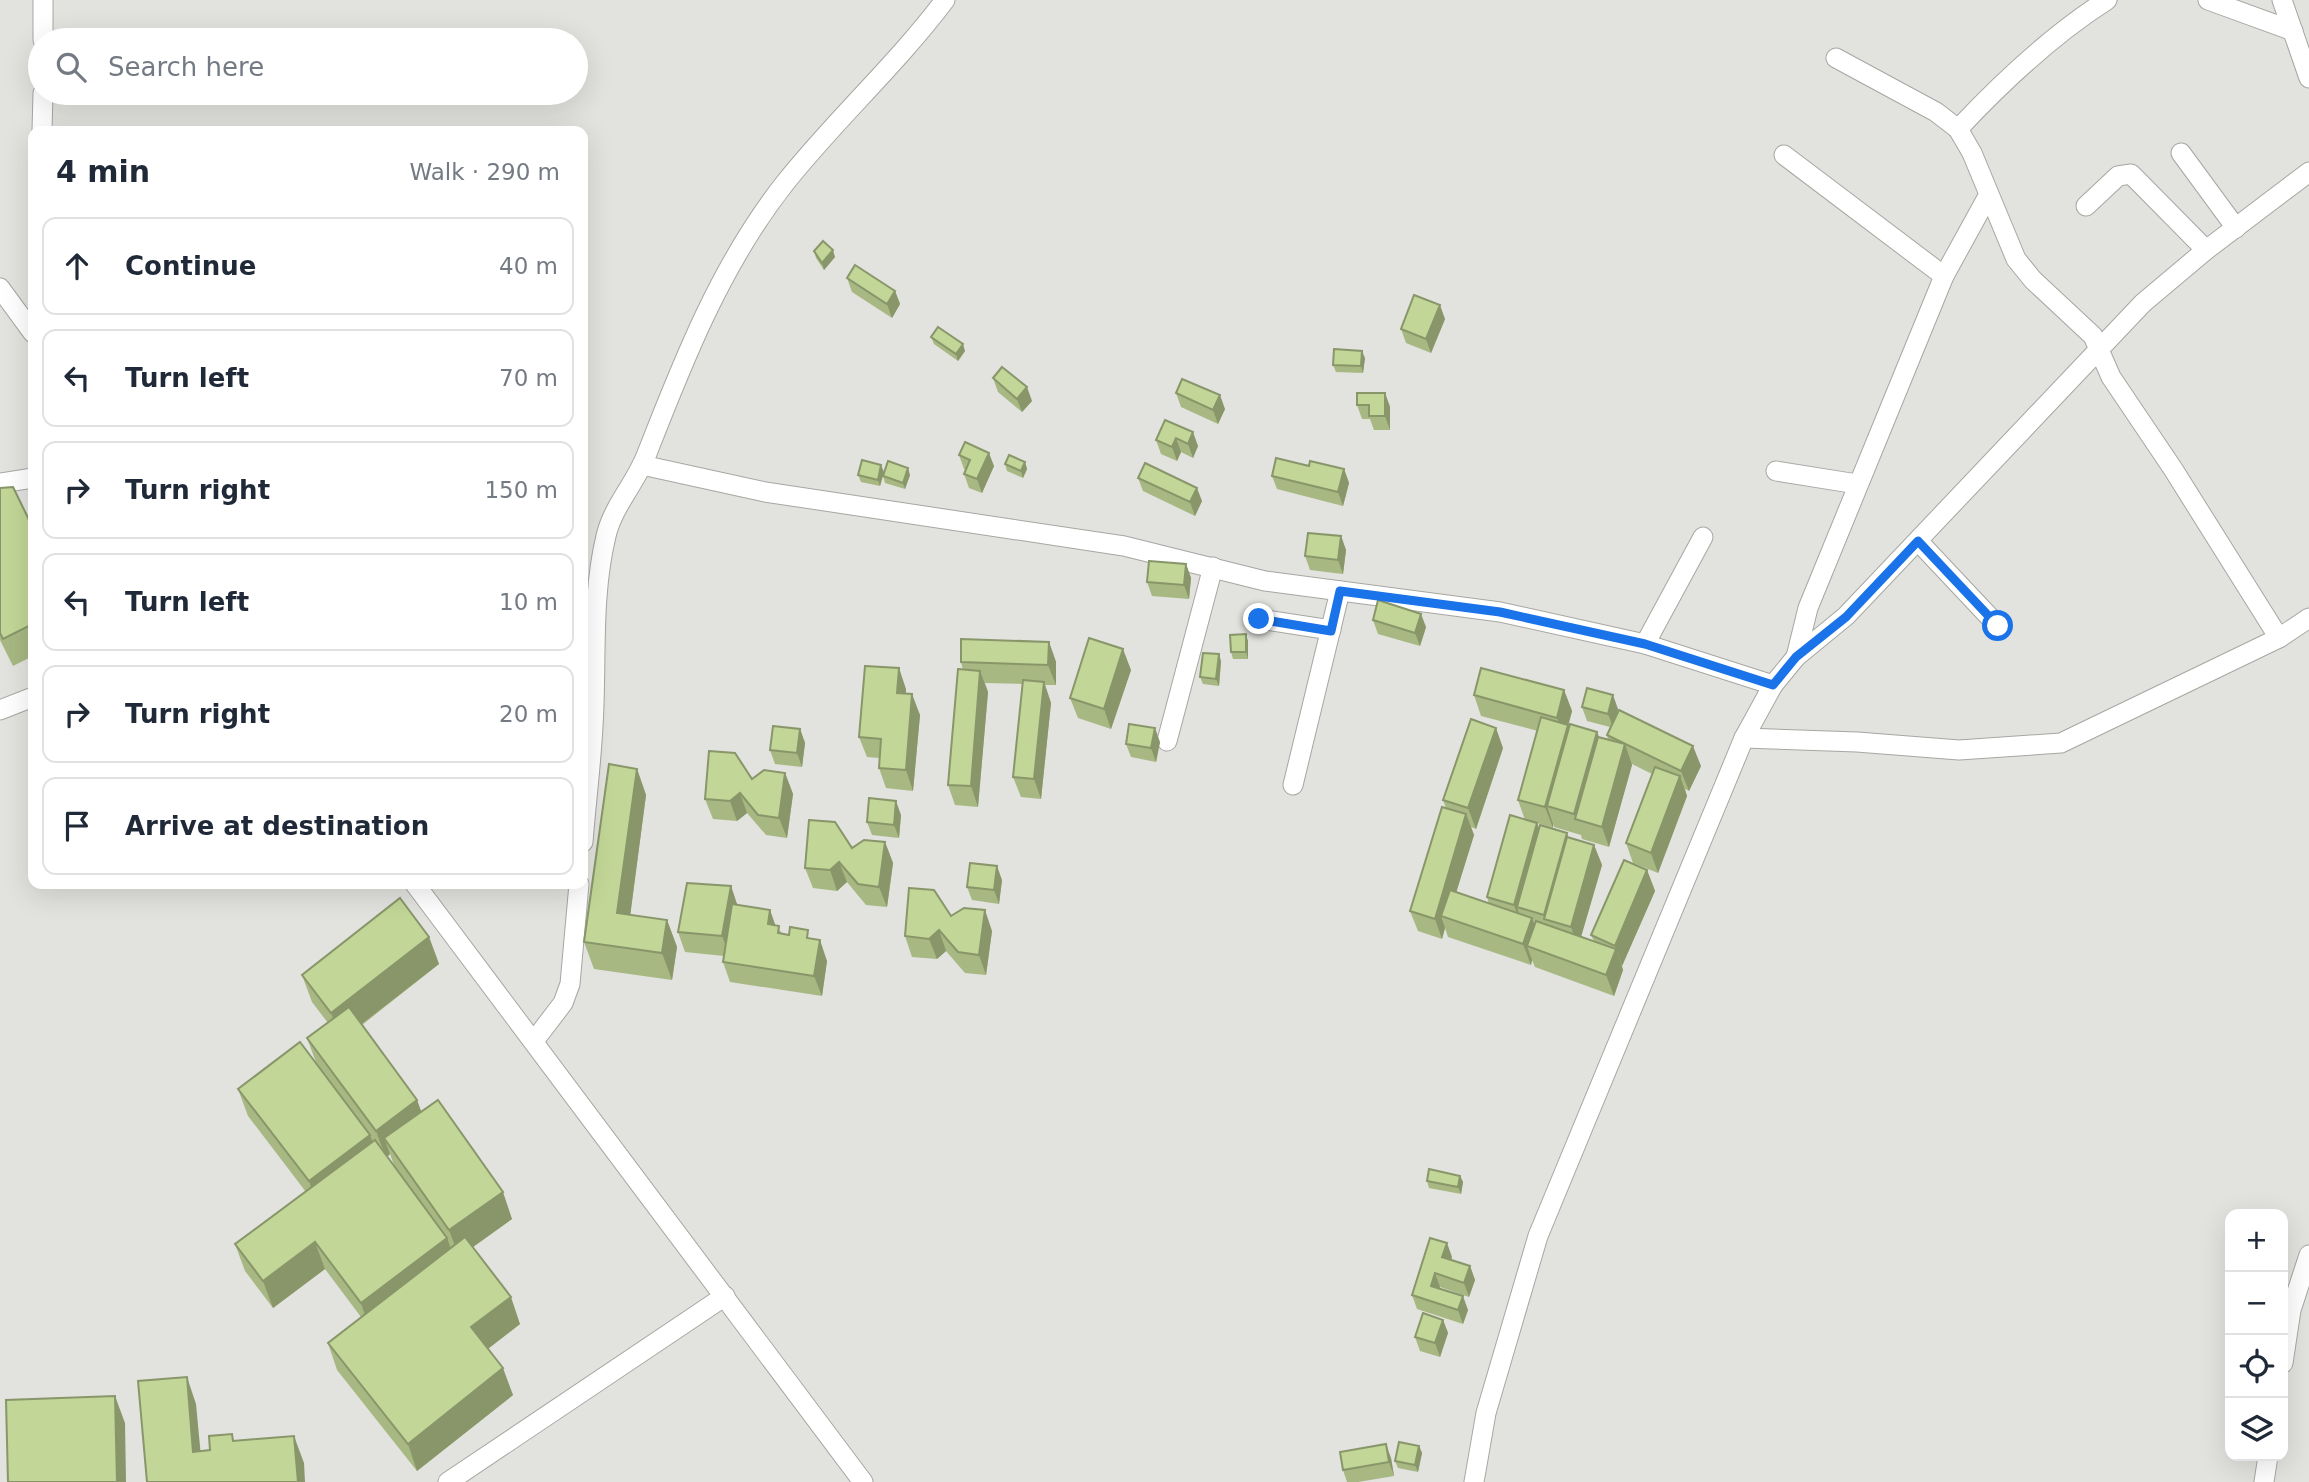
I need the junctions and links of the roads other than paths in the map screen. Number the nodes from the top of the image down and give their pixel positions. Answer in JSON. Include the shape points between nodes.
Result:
{"nodes":[{"id":1,"x":43,"y":0,"type":"edge"},
{"id":2,"x":945,"y":0,"type":"edge"},
{"id":3,"x":2107,"y":0,"type":"edge"},
{"id":4,"x":2208,"y":0,"type":"edge"},
{"id":5,"x":2282,"y":0,"type":"edge"},
{"id":6,"x":43,"y":28,"type":"edge"},
{"id":7,"x":2293,"y":31,"type":"junction"},
{"id":8,"x":1836,"y":58,"type":"dead end"},
{"id":9,"x":2309,"y":78,"type":"edge"},
{"id":10,"x":43,"y":105,"type":"edge"},
{"id":11,"x":42,"y":126,"type":"edge"},
{"id":12,"x":1958,"y":129,"type":"junction"},
{"id":13,"x":2181,"y":153,"type":"dead end"},
{"id":14,"x":1784,"y":155,"type":"dead end"},
{"id":15,"x":2309,"y":172,"type":"edge"},
{"id":16,"x":1988,"y":196,"type":"junction"},
{"id":17,"x":2086,"y":206,"type":"dead end"},
{"id":18,"x":2236,"y":228,"type":"junction"},
{"id":19,"x":2206,"y":250,"type":"junction"},
{"id":20,"x":1944,"y":276,"type":"junction"},
{"id":21,"x":0,"y":288,"type":"edge"},
{"id":22,"x":28,"y":326,"type":"edge"},
{"id":23,"x":2098,"y":351,"type":"junction"},
{"id":24,"x":642,"y":465,"type":"junction"},
{"id":25,"x":1776,"y":471,"type":"dead end"},
{"id":26,"x":28,"y":479,"type":"edge"},
{"id":27,"x":0,"y":483,"type":"edge"},
{"id":28,"x":1857,"y":484,"type":"junction"},
{"id":29,"x":1703,"y":537,"type":"dead end"},
{"id":30,"x":1918,"y":541,"type":"junction"},
{"id":31,"x":1213,"y":567,"type":"junction"},
{"id":32,"x":1340,"y":591,"type":"junction"},
{"id":33,"x":2309,"y":618,"type":"edge"},
{"id":34,"x":1259,"y":619,"type":"dead end"},
{"id":35,"x":1998,"y":626,"type":"dead end"},
{"id":36,"x":1331,"y":631,"type":"junction"},
{"id":37,"x":2279,"y":638,"type":"junction"},
{"id":38,"x":1645,"y":644,"type":"junction"},
{"id":39,"x":1796,"y":657,"type":"junction"},
{"id":40,"x":1773,"y":685,"type":"junction"},
{"id":41,"x":28,"y":699,"type":"edge"},
{"id":42,"x":0,"y":710,"type":"edge"},
{"id":43,"x":1744,"y":738,"type":"junction"},
{"id":44,"x":1167,"y":741,"type":"dead end"},
{"id":45,"x":588,"y":784,"type":"edge"},
{"id":46,"x":1293,"y":785,"type":"dead end"},
{"id":47,"x":419,"y":889,"type":"edge"},
{"id":48,"x":579,"y":889,"type":"edge"},
{"id":49,"x":534,"y":1041,"type":"junction"},
{"id":50,"x":2309,"y":1255,"type":"edge"},
{"id":51,"x":725,"y":1296,"type":"junction"},
{"id":52,"x":2287,"y":1335,"type":"edge"},
{"id":53,"x":2267,"y":1461,"type":"edge"},
{"id":54,"x":448,"y":1482,"type":"edge"},
{"id":55,"x":863,"y":1482,"type":"edge"},
{"id":56,"x":1474,"y":1482,"type":"edge"},
{"id":57,"x":2264,"y":1482,"type":"edge"}],
"edges":[{"from":1,"to":6,"type":"street"},
{"from":2,"to":24,"type":"street","via":[[784,184],[741,248],[691,341]]},
{"from":3,"to":12,"type":"street","via":[[1997,87]]},
{"from":4,"to":7,"type":"street"},
{"from":5,"to":7,"type":"street"},
{"from":7,"to":9,"type":"street"},
{"from":8,"to":12,"type":"street","via":[[1936,112]]},
{"from":10,"to":11,"type":"street"},
{"from":12,"to":16,"type":"street"},
{"from":13,"to":18,"type":"street"},
{"from":14,"to":20,"type":"street"},
{"from":15,"to":18,"type":"street"},
{"from":16,"to":20,"type":"street"},
{"from":16,"to":23,"type":"street","via":[[2016,259],[2084,325]]},
{"from":17,"to":19,"type":"street","via":[[2118,176],[2131,174]]},
{"from":18,"to":19,"type":"street"},
{"from":19,"to":23,"type":"street","via":[[2144,303]]},
{"from":20,"to":28,"type":"street"},
{"from":21,"to":22,"type":"street"},
{"from":23,"to":30,"type":"street"},
{"from":23,"to":37,"type":"street"},
{"from":24,"to":31,"type":"street","via":[[765,492],[1124,547]]},
{"from":24,"to":45,"type":"street","via":[[616,508],[601,561]]},
{"from":25,"to":28,"type":"street"},
{"from":26,"to":27,"type":"street"},
{"from":28,"to":39,"type":"street","via":[[1808,608]]},
{"from":29,"to":38,"type":"street"},
{"from":30,"to":35,"type":"street"},
{"from":30,"to":39,"type":"street","via":[[1846,617]]},
{"from":31,"to":32,"type":"street","via":[[1265,581]]},
{"from":31,"to":44,"type":"street"},
{"from":32,"to":36,"type":"street"},
{"from":32,"to":38,"type":"street","via":[[1500,612]]},
{"from":33,"to":37,"type":"street"},
{"from":34,"to":36,"type":"street"},
{"from":36,"to":46,"type":"street"},
{"from":37,"to":43,"type":"street","via":[[2061,743],[1959,750]]},
{"from":38,"to":40,"type":"street"},
{"from":39,"to":40,"type":"street"},
{"from":40,"to":43,"type":"street"},
{"from":41,"to":42,"type":"street"},
{"from":43,"to":56,"type":"street","via":[[1538,1236],[1486,1413]]},
{"from":47,"to":49,"type":"street"},
{"from":48,"to":49,"type":"street","via":[[570,984],[563,1003]]},
{"from":49,"to":51,"type":"street"},
{"from":50,"to":52,"type":"street"},
{"from":51,"to":54,"type":"street"},
{"from":51,"to":55,"type":"street"},
{"from":53,"to":57,"type":"street"}]}
